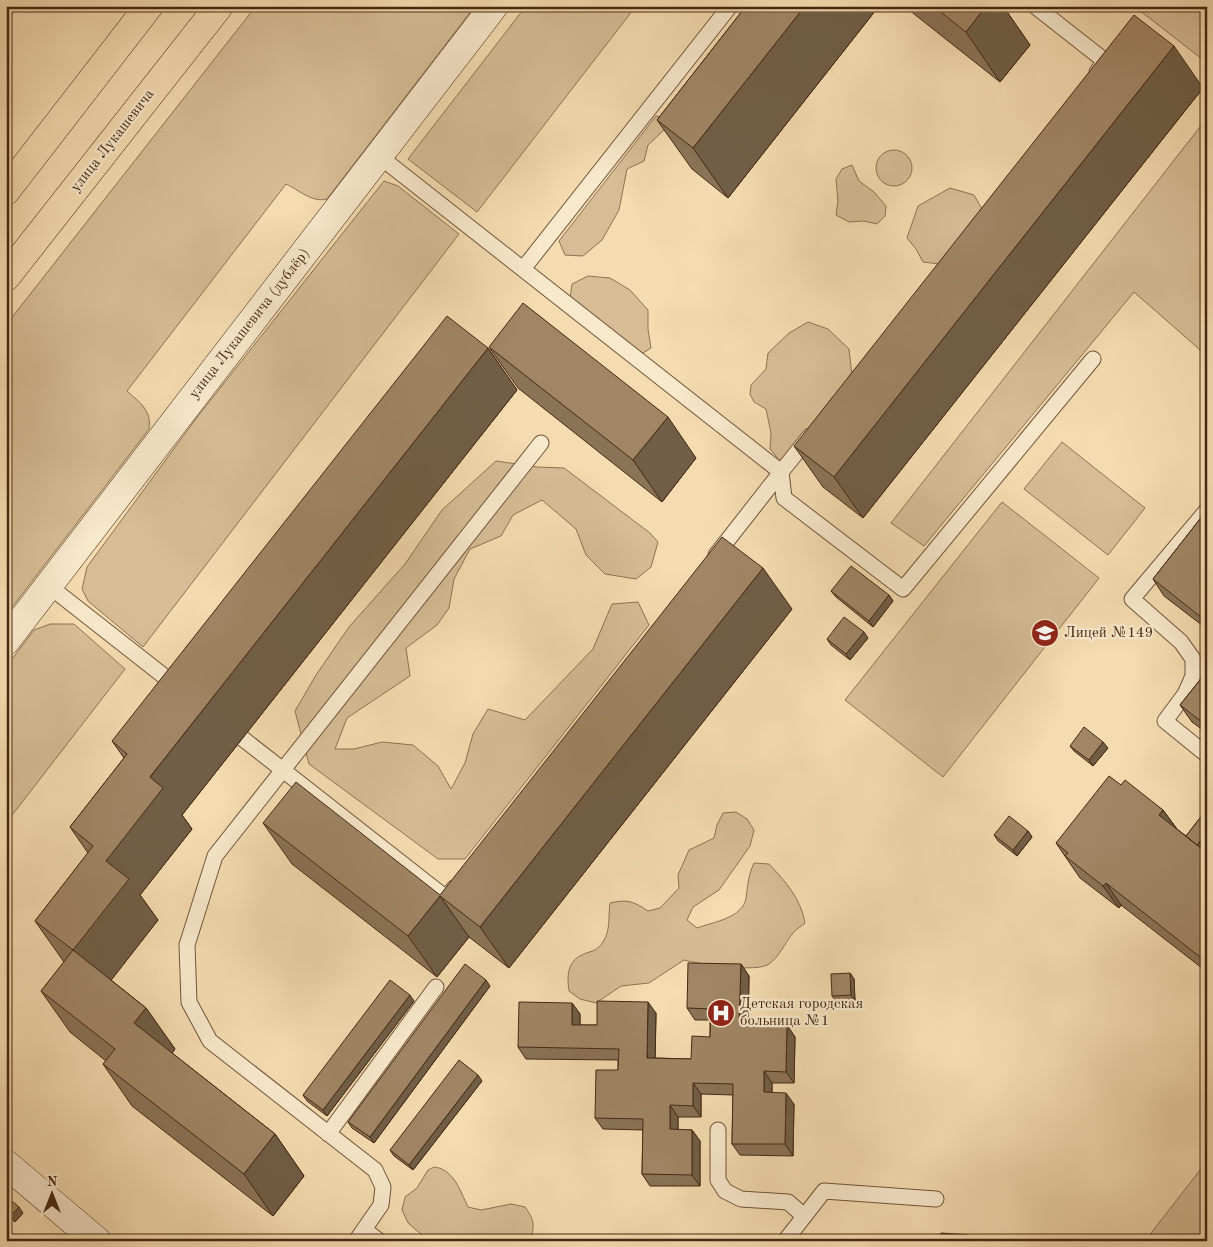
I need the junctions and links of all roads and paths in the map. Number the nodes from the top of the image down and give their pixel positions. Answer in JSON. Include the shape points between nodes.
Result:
{"nodes":[{"id":1,"x":149,"y":6,"type":"edge"},
{"id":2,"x":219,"y":6,"type":"edge"},
{"id":3,"x":494,"y":6,"type":"edge"},
{"id":4,"x":730,"y":6,"type":"edge"},
{"id":5,"x":1035,"y":6,"type":"edge"},
{"id":6,"x":1087,"y":84,"type":"edge"},
{"id":7,"x":379,"y":156,"type":"junction"},
{"id":8,"x":6,"y":191,"type":"edge"},
{"id":9,"x":523,"y":269,"type":"junction"},
{"id":10,"x":6,"y":276,"type":"edge"},
{"id":11,"x":1093,"y":359,"type":"dead end"},
{"id":12,"x":817,"y":426,"type":"edge"},
{"id":13,"x":541,"y":443,"type":"dead end"},
{"id":14,"x":781,"y":472,"type":"junction"},
{"id":15,"x":1207,"y":510,"type":"edge"},
{"id":16,"x":710,"y":563,"type":"edge"},
{"id":17,"x":49,"y":586,"type":"junction"},
{"id":18,"x":6,"y":641,"type":"edge"},
{"id":19,"x":187,"y":695,"type":"edge"},
{"id":20,"x":242,"y":738,"type":"dead end"},
{"id":21,"x":1207,"y":755,"type":"edge"},
{"id":22,"x":283,"y":770,"type":"junction"},
{"id":23,"x":464,"y":874,"type":"edge"},
{"id":24,"x":436,"y":987,"type":"dead end"},
{"id":25,"x":718,"y":1130,"type":"dead end"},
{"id":26,"x":328,"y":1134,"type":"junction"},
{"id":27,"x":9,"y":1171,"type":"edge"},
{"id":28,"x":936,"y":1199,"type":"dead end"},
{"id":29,"x":804,"y":1216,"type":"junction"},
{"id":30,"x":361,"y":1235,"type":"edge"},
{"id":31,"x":83,"y":1236,"type":"edge"},
{"id":32,"x":379,"y":1241,"type":"edge"},
{"id":33,"x":785,"y":1241,"type":"edge"}],
"edges":[{"from":1,"to":8,"type":"main road"},
{"from":2,"to":10,"type":"main road","name":"улица Лукашевича"},
{"from":3,"to":7,"type":"street","name":"улица Лукашевича (дублёр)"},
{"from":4,"to":9,"type":"lane"},
{"from":5,"to":6,"type":"lane","via":[[1105,61]]},
{"from":7,"to":9,"type":"lane"},
{"from":7,"to":17,"type":"street","name":"улица Лукашевича (дублёр)"},
{"from":9,"to":14,"type":"lane"},
{"from":11,"to":14,"type":"lane","via":[[903,589],[784,498]]},
{"from":12,"to":14,"type":"lane"},
{"from":13,"to":22,"type":"lane"},
{"from":14,"to":16,"type":"lane"},
{"from":15,"to":21,"type":"lane","via":[[1132,599],[1182,642],[1193,659],[1193,676],[1185,694],[1165,721]]},
{"from":17,"to":18,"type":"street","name":"улица Лукашевича (дублёр)"},
{"from":17,"to":19,"type":"lane"},
{"from":20,"to":22,"type":"lane"},
{"from":22,"to":23,"type":"lane","via":[[446,898]]},
{"from":22,"to":26,"type":"lane","via":[[215,856],[187,945],[190,1002],[210,1041]]},
{"from":24,"to":26,"type":"lane"},
{"from":25,"to":29,"type":"lane","via":[[718,1180],[725,1191],[741,1199],[788,1202]]},
{"from":26,"to":30,"type":"lane","via":[[375,1170],[383,1187],[381,1205]]},
{"from":27,"to":31,"type":"street"},
{"from":28,"to":29,"type":"lane","via":[[824,1191]]},
{"from":29,"to":33,"type":"lane"},
{"from":30,"to":32,"type":"lane"}]}
